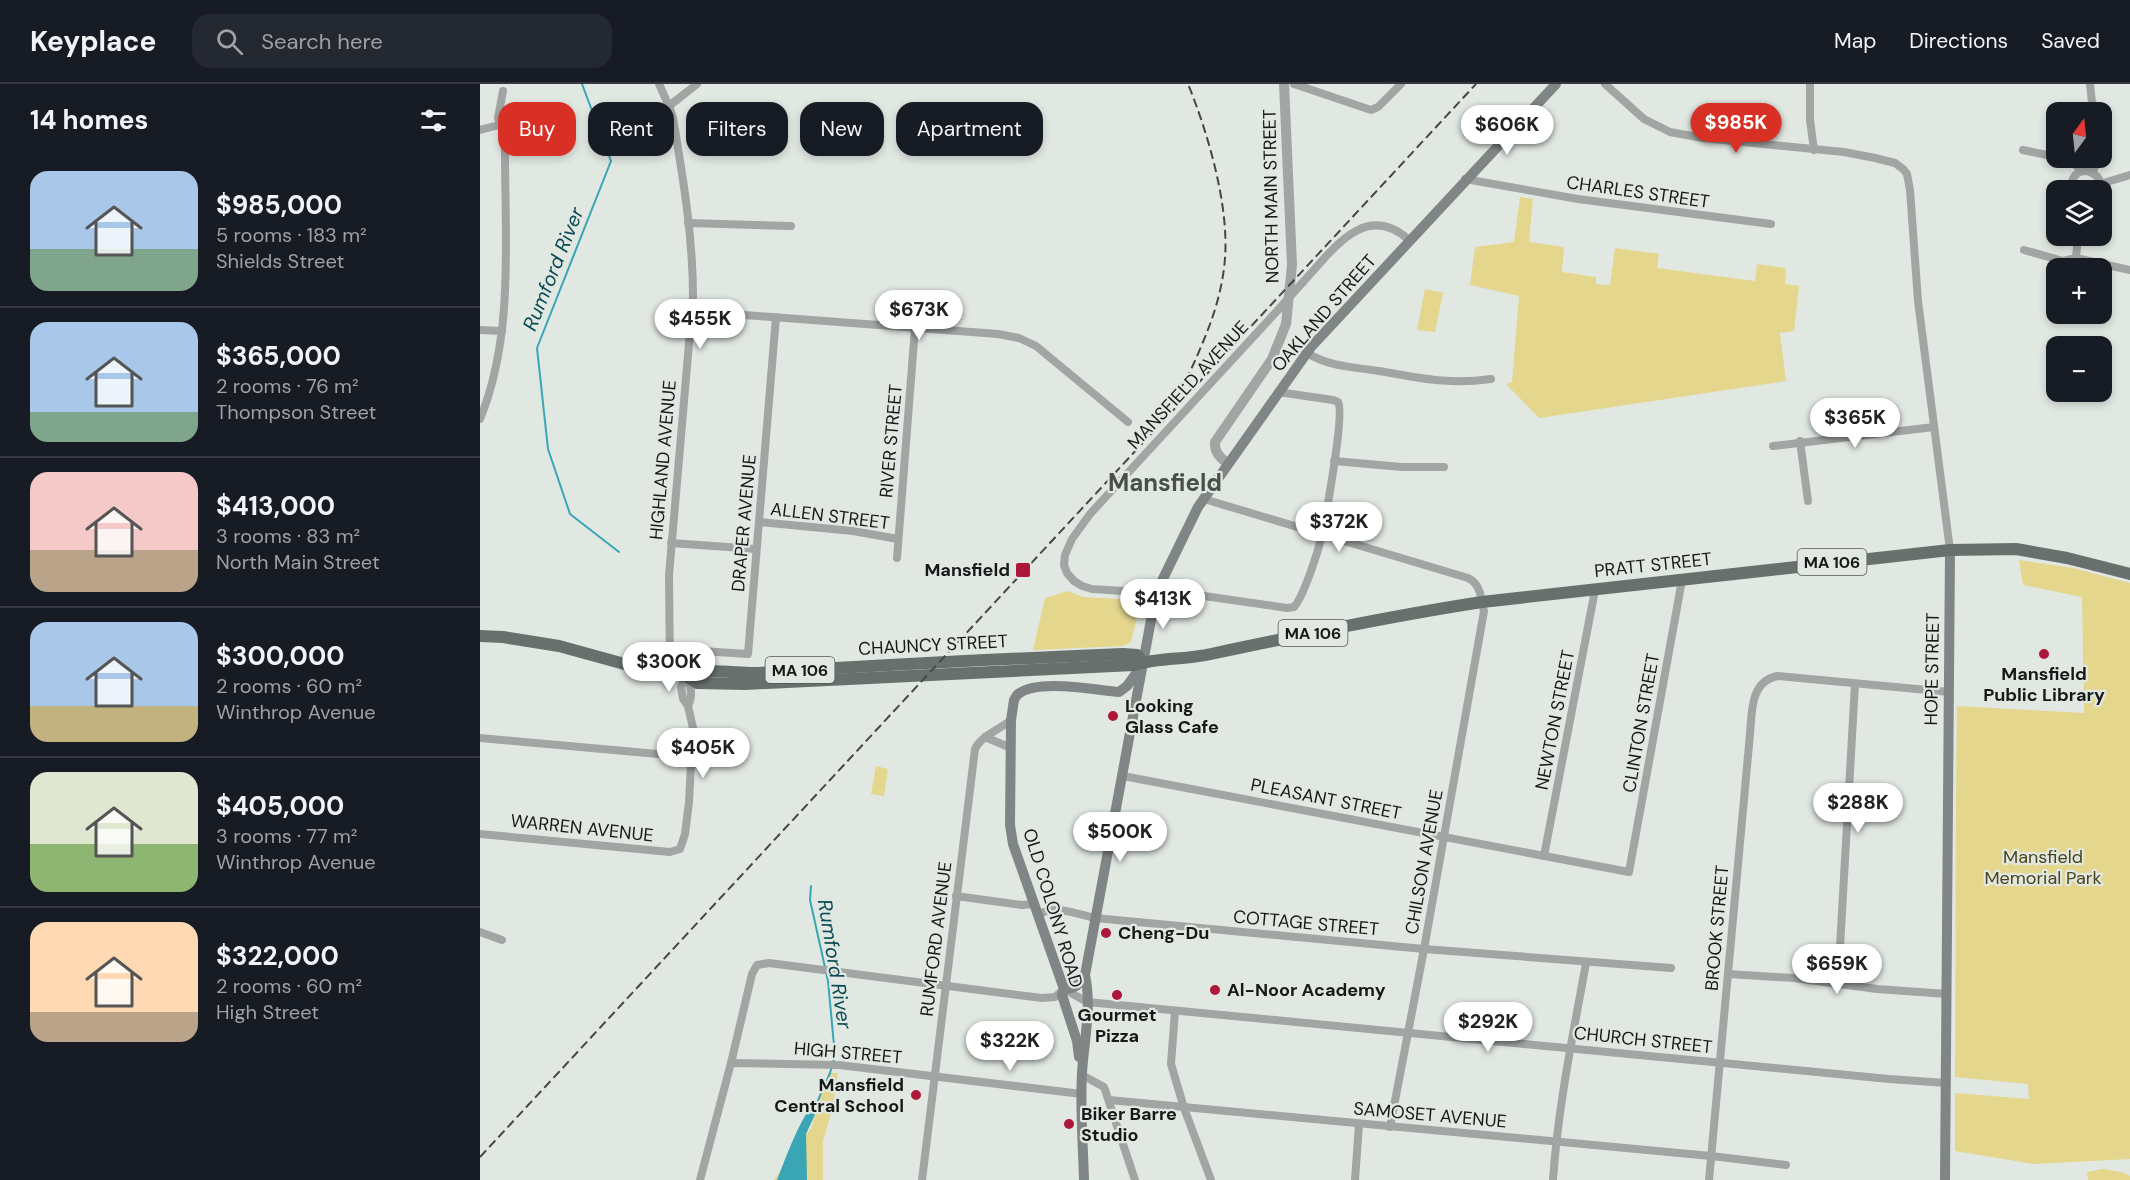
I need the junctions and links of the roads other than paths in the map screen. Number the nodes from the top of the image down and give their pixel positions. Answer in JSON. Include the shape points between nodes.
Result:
{"nodes":[{"id":1,"x":659,"y":84,"type":"edge"},
{"id":2,"x":697,"y":84,"type":"edge"},
{"id":3,"x":1288,"y":84,"type":"edge"},
{"id":4,"x":1401,"y":84,"type":"edge"},
{"id":5,"x":1556,"y":84,"type":"edge"},
{"id":6,"x":1605,"y":84,"type":"edge"},
{"id":7,"x":1810,"y":84,"type":"edge"},
{"id":8,"x":2091,"y":85,"type":"edge"},
{"id":9,"x":503,"y":91,"type":"dead end"},
{"id":10,"x":500,"y":102,"type":"edge"},
{"id":11,"x":667,"y":102,"type":"edge"},
{"id":12,"x":674,"y":102,"type":"edge"},
{"id":13,"x":2092,"y":102,"type":"edge"},
{"id":14,"x":498,"y":124,"type":"edge"},
{"id":15,"x":674,"y":128,"type":"edge"},
{"id":16,"x":480,"y":130,"type":"edge"},
{"id":17,"x":1814,"y":150,"type":"junction"},
{"id":18,"x":2023,"y":150,"type":"dead end"},
{"id":19,"x":2046,"y":155,"type":"edge"},
{"id":20,"x":505,"y":156,"type":"edge"},
{"id":21,"x":2079,"y":168,"type":"edge"},
{"id":22,"x":2094,"y":168,"type":"edge"},
{"id":23,"x":2083,"y":171,"type":"junction"},
{"id":24,"x":2092,"y":172,"type":"junction"},
{"id":25,"x":2130,"y":175,"type":"edge"},
{"id":26,"x":1466,"y":179,"type":"junction"},
{"id":27,"x":2072,"y":180,"type":"edge"},
{"id":28,"x":2096,"y":180,"type":"edge"},
{"id":29,"x":2112,"y":182,"type":"edge"},
{"id":30,"x":688,"y":223,"type":"junction"},
{"id":31,"x":1771,"y":224,"type":"dead end"},
{"id":32,"x":791,"y":226,"type":"dead end"},
{"id":33,"x":1409,"y":240,"type":"junction"},
{"id":34,"x":2077,"y":246,"type":"edge"},
{"id":35,"x":2024,"y":250,"type":"dead end"},
{"id":36,"x":2052,"y":258,"type":"edge"},
{"id":37,"x":2076,"y":258,"type":"edge"},
{"id":38,"x":2112,"y":266,"type":"edge"},
{"id":39,"x":2130,"y":270,"type":"edge"},
{"id":40,"x":691,"y":311,"type":"junction"},
{"id":41,"x":776,"y":317,"type":"junction"},
{"id":42,"x":915,"y":328,"type":"junction"},
{"id":43,"x":480,"y":330,"type":"edge"},
{"id":44,"x":502,"y":331,"type":"junction"},
{"id":45,"x":1307,"y":353,"type":"junction"},
{"id":46,"x":1491,"y":379,"type":"dead end"},
{"id":47,"x":1278,"y":392,"type":"junction"},
{"id":48,"x":480,"y":419,"type":"edge"},
{"id":49,"x":1128,"y":422,"type":"dead end"},
{"id":50,"x":1934,"y":427,"type":"junction"},
{"id":51,"x":1800,"y":441,"type":"junction"},
{"id":52,"x":1773,"y":446,"type":"dead end"},
{"id":53,"x":1334,"y":461,"type":"junction"},
{"id":54,"x":1228,"y":464,"type":"junction"},
{"id":55,"x":1444,"y":467,"type":"dead end"},
{"id":56,"x":1204,"y":499,"type":"junction"},
{"id":57,"x":1808,"y":501,"type":"dead end"},
{"id":58,"x":759,"y":522,"type":"junction"},
{"id":59,"x":1322,"y":535,"type":"junction"},
{"id":60,"x":898,"y":539,"type":"junction"},
{"id":61,"x":671,"y":543,"type":"junction"},
{"id":62,"x":756,"y":549,"type":"junction"},
{"id":63,"x":1950,"y":550,"type":"junction"},
{"id":64,"x":897,"y":558,"type":"dead end"},
{"id":65,"x":2130,"y":574,"type":"edge"},
{"id":66,"x":1682,"y":580,"type":"junction"},
{"id":67,"x":1595,"y":590,"type":"junction"},
{"id":68,"x":1156,"y":593,"type":"junction"},
{"id":69,"x":1482,"y":602,"type":"junction"},
{"id":70,"x":480,"y":636,"type":"edge"},
{"id":71,"x":670,"y":649,"type":"junction"},
{"id":72,"x":1143,"y":662,"type":"junction"},
{"id":73,"x":670,"y":674,"type":"junction"},
{"id":74,"x":686,"y":676,"type":"junction"},
{"id":75,"x":1855,"y":684,"type":"junction"},
{"id":76,"x":1119,"y":692,"type":"junction"},
{"id":77,"x":1949,"y":692,"type":"junction"},
{"id":78,"x":1011,"y":720,"type":"junction"},
{"id":79,"x":1132,"y":722,"type":"junction"},
{"id":80,"x":985,"y":737,"type":"junction"},
{"id":81,"x":480,"y":738,"type":"edge"},
{"id":82,"x":1011,"y":748,"type":"junction"},
{"id":83,"x":691,"y":757,"type":"junction"},
{"id":84,"x":1123,"y":776,"type":"junction"},
{"id":85,"x":480,"y":834,"type":"edge"},
{"id":86,"x":1444,"y":837,"type":"junction"},
{"id":87,"x":1544,"y":856,"type":"junction"},
{"id":88,"x":1629,"y":872,"type":"joint"},
{"id":89,"x":956,"y":896,"type":"junction"},
{"id":90,"x":1033,"y":904,"type":"junction"},
{"id":91,"x":1038,"y":915,"type":"junction"},
{"id":92,"x":1095,"y":918,"type":"junction"},
{"id":93,"x":480,"y":932,"type":"edge"},
{"id":94,"x":502,"y":940,"type":"dead end"},
{"id":95,"x":1424,"y":949,"type":"junction"},
{"id":96,"x":1586,"y":963,"type":"junction"},
{"id":97,"x":1671,"y":968,"type":"dead end"},
{"id":98,"x":1728,"y":974,"type":"junction"},
{"id":99,"x":1085,"y":975,"type":"junction"},
{"id":100,"x":1838,"y":982,"type":"junction"},
{"id":101,"x":945,"y":985,"type":"junction"},
{"id":102,"x":1064,"y":989,"type":"junction"},
{"id":103,"x":1947,"y":994,"type":"junction"},
{"id":104,"x":1087,"y":1002,"type":"junction"},
{"id":105,"x":1175,"y":1011,"type":"junction"},
{"id":106,"x":1407,"y":1032,"type":"junction"},
{"id":107,"x":1570,"y":1048,"type":"junction"},
{"id":108,"x":731,"y":1063,"type":"junction"},
{"id":109,"x":1719,"y":1063,"type":"junction"},
{"id":110,"x":1082,"y":1075,"type":"junction"},
{"id":111,"x":935,"y":1076,"type":"junction"},
{"id":112,"x":1946,"y":1083,"type":"junction"},
{"id":113,"x":1082,"y":1094,"type":"junction"},
{"id":114,"x":1109,"y":1100,"type":"junction"},
{"id":115,"x":1184,"y":1108,"type":"junction"},
{"id":116,"x":1359,"y":1124,"type":"junction"},
{"id":117,"x":1390,"y":1127,"type":"junction"},
{"id":118,"x":1556,"y":1141,"type":"junction"},
{"id":119,"x":1711,"y":1156,"type":"junction"},
{"id":120,"x":1786,"y":1166,"type":"dead end"},
{"id":121,"x":700,"y":1180,"type":"edge"},
{"id":122,"x":922,"y":1180,"type":"edge"},
{"id":123,"x":1084,"y":1180,"type":"edge"},
{"id":124,"x":1135,"y":1180,"type":"edge"},
{"id":125,"x":1211,"y":1180,"type":"edge"},
{"id":126,"x":1354,"y":1180,"type":"edge"},
{"id":127,"x":1553,"y":1180,"type":"edge"},
{"id":128,"x":1709,"y":1180,"type":"edge"},
{"id":129,"x":1945,"y":1180,"type":"edge"}],
"edges":[{"from":1,"to":11,"type":"street","name":"HIGHLAND AVENUE"},
{"from":2,"to":12,"type":"street"},
{"from":3,"to":4,"type":"street","via":[[1371,110]]},
{"from":3,"to":54,"type":"street","name":"NORTH MAIN STREET","via":[[1292,265],[1287,314],[1272,359],[1215,442],[1217,454]]},
{"from":5,"to":26,"type":"main road","name":"OAKLAND STREET"},
{"from":6,"to":17,"type":"street","via":[[1644,119],[1670,132]]},
{"from":7,"to":17,"type":"street"},
{"from":8,"to":13,"type":"street"},
{"from":9,"to":10,"type":"street"},
{"from":14,"to":16,"type":"street"},
{"from":15,"to":30,"type":"street","name":"HIGHLAND AVENUE"},
{"from":17,"to":50,"type":"street","name":"HOPE STREET","via":[[1862,155],[1898,165],[1907,174]]},
{"from":18,"to":19,"type":"street"},
{"from":20,"to":44,"type":"street"},
{"from":21,"to":23,"type":"street"},
{"from":22,"to":24,"type":"street"},
{"from":23,"to":24,"type":"street"},
{"from":23,"to":27,"type":"street"},
{"from":24,"to":28,"type":"street"},
{"from":25,"to":29,"type":"street"},
{"from":26,"to":31,"type":"street","name":"CHARLES STREET","via":[[1578,200]]},
{"from":26,"to":33,"type":"main road","name":"OAKLAND STREET"},
{"from":30,"to":32,"type":"street"},
{"from":30,"to":40,"type":"street","name":"HIGHLAND AVENUE","via":[[693,264]]},
{"from":33,"to":45,"type":"main road","name":"OAKLAND STREET"},
{"from":33,"to":68,"type":"street","name":"MANSFIELD AVENUE","bridge":true,"via":[[1392,227],[1376,224],[1353,231],[1090,514],[1067,547],[1067,573],[1082,586]]},
{"from":34,"to":37,"type":"street"},
{"from":35,"to":36,"type":"street"},
{"from":38,"to":39,"type":"street"},
{"from":40,"to":41,"type":"street"},
{"from":40,"to":61,"type":"street","name":"HIGHLAND AVENUE"},
{"from":41,"to":42,"type":"street"},
{"from":41,"to":58,"type":"street","name":"DRAPER AVENUE"},
{"from":42,"to":49,"type":"street","via":[[998,334],[1036,346]]},
{"from":42,"to":60,"type":"street","name":"RIVER STREET"},
{"from":43,"to":44,"type":"street"},
{"from":44,"to":48,"type":"street","via":[[490,395]]},
{"from":45,"to":46,"type":"street","via":[[1321,362],[1342,367],[1434,381],[1465,383]]},
{"from":45,"to":47,"type":"main road","name":"OAKLAND STREET"},
{"from":47,"to":53,"type":"street","via":[[1339,403]]},
{"from":47,"to":54,"type":"main road","name":"OAKLAND STREET"},
{"from":50,"to":51,"type":"street"},
{"from":50,"to":63,"type":"street","name":"HOPE STREET"},
{"from":51,"to":52,"type":"street"},
{"from":51,"to":57,"type":"street"},
{"from":53,"to":55,"type":"street"},
{"from":53,"to":59,"type":"street"},
{"from":54,"to":56,"type":"main road","name":"OAKLAND STREET"},
{"from":56,"to":59,"type":"street"},
{"from":56,"to":68,"type":"main road","name":"OAKLAND STREET"},
{"from":58,"to":60,"type":"street","name":"ALLEN STREET"},
{"from":58,"to":62,"type":"street","name":"DRAPER AVENUE"},
{"from":59,"to":68,"type":"street","name":"MANSFIELD AVENUE","via":[[1302,596],[1294,607]]},
{"from":59,"to":69,"type":"street","via":[[1473,580]]},
{"from":60,"to":64,"type":"street","name":"RIVER STREET"},
{"from":61,"to":62,"type":"street"},
{"from":61,"to":71,"type":"street","name":"HIGHLAND AVENUE"},
{"from":62,"to":71,"type":"street","name":"DRAPER AVENUE","via":[[748,654]]},
{"from":63,"to":65,"type":"main road","name":"PRATT STREET","number":"MA 106","via":[[2016,549]]},
{"from":63,"to":66,"type":"main road","name":"PRATT STREET","number":"MA 106"},
{"from":63,"to":77,"type":"main road","name":"HOPE STREET"},
{"from":66,"to":67,"type":"main road","name":"PRATT STREET","number":"MA 106"},
{"from":66,"to":88,"type":"street","name":"CLINTON STREET"},
{"from":67,"to":69,"type":"main road","name":"PRATT STREET","number":"MA 106"},
{"from":67,"to":87,"type":"street","name":"NEWTON STREET"},
{"from":68,"to":72,"type":"main road"},
{"from":69,"to":72,"type":"main road","name":"CHAUNCY STREET","number":"MA 106","via":[[1194,658]]},
{"from":69,"to":86,"type":"street","name":"CHILSON AVENUE","via":[[1484,611]]},
{"from":70,"to":73,"type":"main road","name":"CHAUNCY STREET","number":"MA 106","via":[[545,644]]},
{"from":71,"to":73,"type":"street","name":"HIGHLAND AVENUE"},
{"from":72,"to":74,"type":"main road","name":"CHAUNCY STREET","number":"MA 106","via":[[1137,655],[1123,654],[751,673],[695,671]]},
{"from":72,"to":76,"type":"main road","via":[[1128,686]]},
{"from":72,"to":79,"type":"main road"},
{"from":73,"to":74,"type":"main road","name":"CHAUNCY STREET","number":"MA 106"},
{"from":74,"to":83,"type":"street","via":[[692,688],[688,706],[693,728]]},
{"from":75,"to":77,"type":"street"},
{"from":75,"to":98,"type":"street","name":"BROOK STREET","via":[[1784,676],[1772,677],[1758,688],[1749,734]]},
{"from":75,"to":100,"type":"street"},
{"from":76,"to":78,"type":"main road","name":"OLD COLONY ROAD","via":[[1030,688],[1014,700]]},
{"from":76,"to":79,"type":"main road","via":[[1130,703]]},
{"from":77,"to":103,"type":"main road","name":"HOPE STREET"},
{"from":78,"to":80,"type":"street"},
{"from":78,"to":82,"type":"main road","name":"OLD COLONY ROAD"},
{"from":79,"to":84,"type":"main road"},
{"from":80,"to":82,"type":"street"},
{"from":80,"to":89,"type":"street","name":"RUMFORD AVENUE","via":[[975,749]]},
{"from":81,"to":83,"type":"street"},
{"from":82,"to":90,"type":"main road","name":"OLD COLONY ROAD","via":[[1010,825]]},
{"from":83,"to":85,"type":"street","name":"WARREN AVENUE","via":[[685,834],[680,849],[670,852]]},
{"from":84,"to":86,"type":"street","name":"PLEASANT STREET"},
{"from":84,"to":92,"type":"main road"},
{"from":86,"to":87,"type":"street","name":"PLEASANT STREET"},
{"from":86,"to":95,"type":"street","name":"CHILSON AVENUE"},
{"from":87,"to":88,"type":"street","name":"PLEASANT STREET"},
{"from":89,"to":90,"type":"street"},
{"from":89,"to":101,"type":"street","name":"RUMFORD AVENUE"},
{"from":90,"to":91,"type":"main road","name":"OLD COLONY ROAD"},
{"from":91,"to":92,"type":"street","name":"COTTAGE STREET","via":[[1054,909]]},
{"from":91,"to":102,"type":"main road","name":"OLD COLONY ROAD"},
{"from":92,"to":95,"type":"street","name":"COTTAGE STREET"},
{"from":92,"to":99,"type":"main road"},
{"from":93,"to":94,"type":"street"},
{"from":95,"to":96,"type":"street","name":"COTTAGE STREET"},
{"from":95,"to":106,"type":"street","name":"CHILSON AVENUE"},
{"from":96,"to":97,"type":"street","name":"COTTAGE STREET"},
{"from":96,"to":107,"type":"street"},
{"from":98,"to":100,"type":"street"},
{"from":98,"to":109,"type":"street","name":"BROOK STREET"},
{"from":99,"to":102,"type":"main road","via":[[1077,986]]},
{"from":99,"to":104,"type":"main road"},
{"from":100,"to":103,"type":"street"},
{"from":101,"to":102,"type":"street","via":[[1042,998],[1054,997]]},
{"from":101,"to":108,"type":"street","via":[[769,963],[756,965]]},
{"from":101,"to":111,"type":"street","name":"RUMFORD AVENUE"},
{"from":102,"to":104,"type":"street"},
{"from":102,"to":110,"type":"main road","name":"OLD COLONY ROAD","via":[[1062,995],[1077,1041]]},
{"from":103,"to":112,"type":"main road","name":"HOPE STREET"},
{"from":104,"to":105,"type":"street","name":"CHURCH STREET"},
{"from":104,"to":110,"type":"main road"},
{"from":105,"to":106,"type":"street","name":"CHURCH STREET"},
{"from":105,"to":115,"type":"street","via":[[1172,1064]]},
{"from":106,"to":107,"type":"street","name":"CHURCH STREET"},
{"from":106,"to":117,"type":"street","name":"CHILSON AVENUE"},
{"from":107,"to":109,"type":"street","name":"CHURCH STREET"},
{"from":107,"to":118,"type":"street"},
{"from":108,"to":111,"type":"street","name":"HIGH STREET","via":[[828,1064]]},
{"from":108,"to":121,"type":"street"},
{"from":109,"to":112,"type":"street","name":"CHURCH STREET"},
{"from":109,"to":119,"type":"street","name":"BROOK STREET"},
{"from":110,"to":113,"type":"main road"},
{"from":110,"to":114,"type":"street","via":[[1104,1086]]},
{"from":111,"to":113,"type":"street","name":"HIGH STREET"},
{"from":111,"to":122,"type":"street","name":"RUMFORD AVENUE"},
{"from":112,"to":129,"type":"main road","name":"HOPE STREET"},
{"from":113,"to":123,"type":"main road"},
{"from":114,"to":115,"type":"street","name":"SAMOSET AVENUE"},
{"from":114,"to":124,"type":"street"},
{"from":115,"to":116,"type":"street","name":"SAMOSET AVENUE"},
{"from":115,"to":125,"type":"street"},
{"from":116,"to":117,"type":"street","name":"SAMOSET AVENUE"},
{"from":116,"to":126,"type":"street"},
{"from":117,"to":118,"type":"street","name":"SAMOSET AVENUE"},
{"from":118,"to":119,"type":"street","name":"SAMOSET AVENUE"},
{"from":118,"to":127,"type":"street"},
{"from":119,"to":120,"type":"street","name":"SAMOSET AVENUE"},
{"from":119,"to":128,"type":"street","name":"BROOK STREET"}]}
